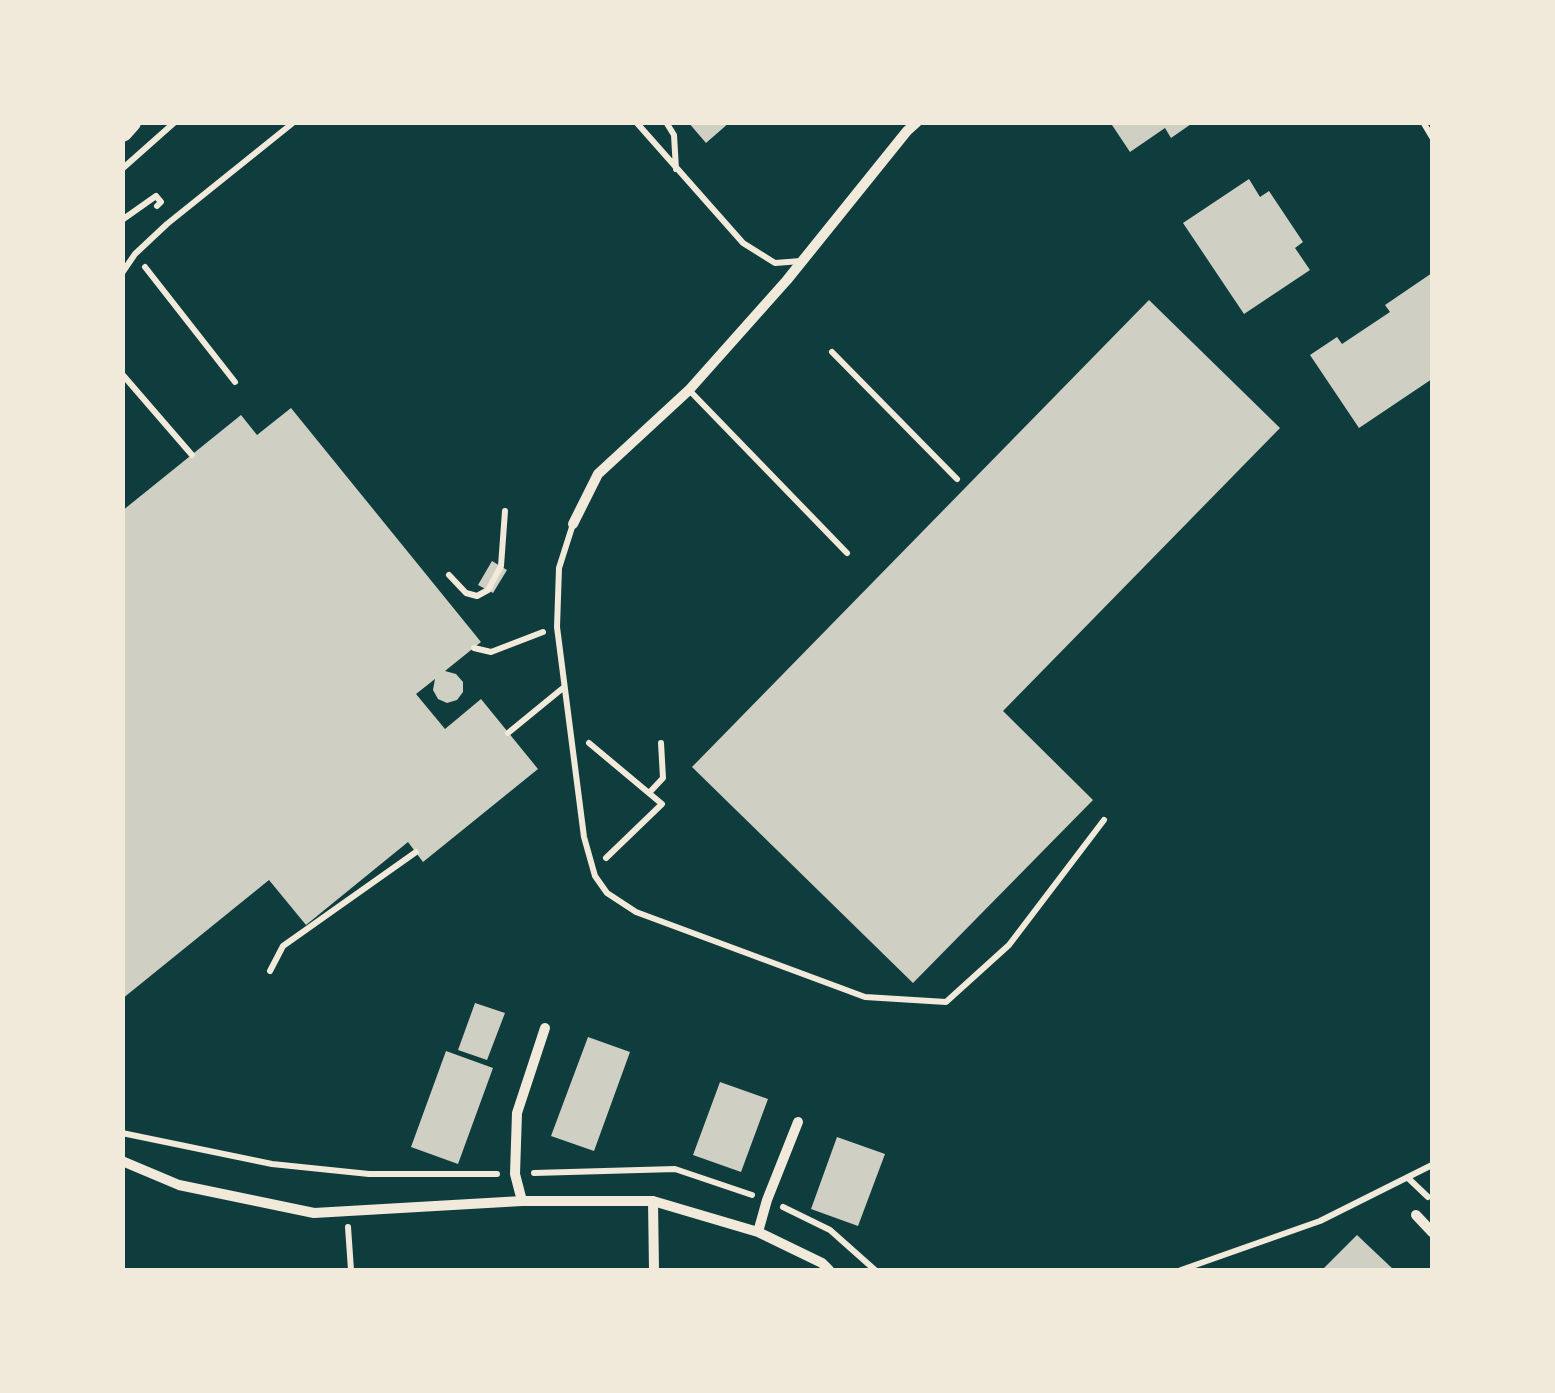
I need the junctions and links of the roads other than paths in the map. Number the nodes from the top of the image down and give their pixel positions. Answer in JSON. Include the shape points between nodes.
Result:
{"nodes":[{"id":1,"x":130,"y":122,"type":"edge"},
{"id":2,"x":294,"y":122,"type":"edge"},
{"id":3,"x":636,"y":122,"type":"edge"},
{"id":4,"x":666,"y":122,"type":"edge"},
{"id":5,"x":917,"y":122,"type":"edge"},
{"id":6,"x":1424,"y":122,"type":"edge"},
{"id":7,"x":903,"y":127,"type":"edge"},
{"id":8,"x":122,"y":131,"type":"edge"},
{"id":9,"x":1432,"y":136,"type":"edge"},
{"id":10,"x":676,"y":170,"type":"junction"},
{"id":11,"x":803,"y":260,"type":"junction"},
{"id":12,"x":122,"y":273,"type":"edge"},
{"id":13,"x":688,"y":390,"type":"junction"},
{"id":14,"x":505,"y":511,"type":"dead end"},
{"id":15,"x":573,"y":524,"type":"joint"},
{"id":16,"x":847,"y":553,"type":"dead end"},
{"id":17,"x":448,"y":575,"type":"dead end"},
{"id":18,"x":564,"y":688,"type":"junction"},
{"id":19,"x":508,"y":733,"type":"dead end"},
{"id":20,"x":1104,"y":820,"type":"dead end"},
{"id":21,"x":416,"y":852,"type":"dead end"},
{"id":22,"x":270,"y":971,"type":"dead end"},
{"id":23,"x":545,"y":1028,"type":"dead end"},
{"id":24,"x":798,"y":1122,"type":"dead end"},
{"id":25,"x":122,"y":1161,"type":"edge"},
{"id":26,"x":522,"y":1201,"type":"junction"},
{"id":27,"x":652,"y":1201,"type":"junction"},
{"id":28,"x":1416,"y":1215,"type":"dead end"},
{"id":29,"x":758,"y":1232,"type":"junction"},
{"id":30,"x":1432,"y":1232,"type":"edge"},
{"id":31,"x":654,"y":1270,"type":"edge"},
{"id":32,"x":829,"y":1270,"type":"edge"}],
"edges":[{"from":1,"to":8,"type":"highway"},
{"from":2,"to":12,"type":"lane","via":[[167,224]]},
{"from":3,"to":10,"type":"lane"},
{"from":4,"to":10,"type":"lane","via":[[674,135]]},
{"from":5,"to":7,"type":"street"},
{"from":6,"to":9,"type":"lane"},
{"from":7,"to":11,"type":"street"},
{"from":10,"to":11,"type":"lane","via":[[742,242],[775,263]]},
{"from":11,"to":13,"type":"street"},
{"from":13,"to":15,"type":"street","via":[[598,474]]},
{"from":13,"to":16,"type":"lane"},
{"from":14,"to":17,"type":"lane","via":[[501,566],[488,590],[466,593]]},
{"from":15,"to":18,"type":"lane","via":[[559,568]]},
{"from":18,"to":19,"type":"lane"},
{"from":18,"to":20,"type":"lane","via":[[584,837],[607,893],[636,912],[865,997],[946,1002],[1009,945]]},
{"from":21,"to":22,"type":"lane","via":[[283,946]]},
{"from":23,"to":26,"type":"street","via":[[517,1113]]},
{"from":24,"to":29,"type":"street"},
{"from":25,"to":26,"type":"street","via":[[179,1185],[314,1213]]},
{"from":26,"to":27,"type":"street"},
{"from":27,"to":29,"type":"street"},
{"from":27,"to":31,"type":"street"},
{"from":28,"to":30,"type":"street"},
{"from":29,"to":32,"type":"street"}]}
